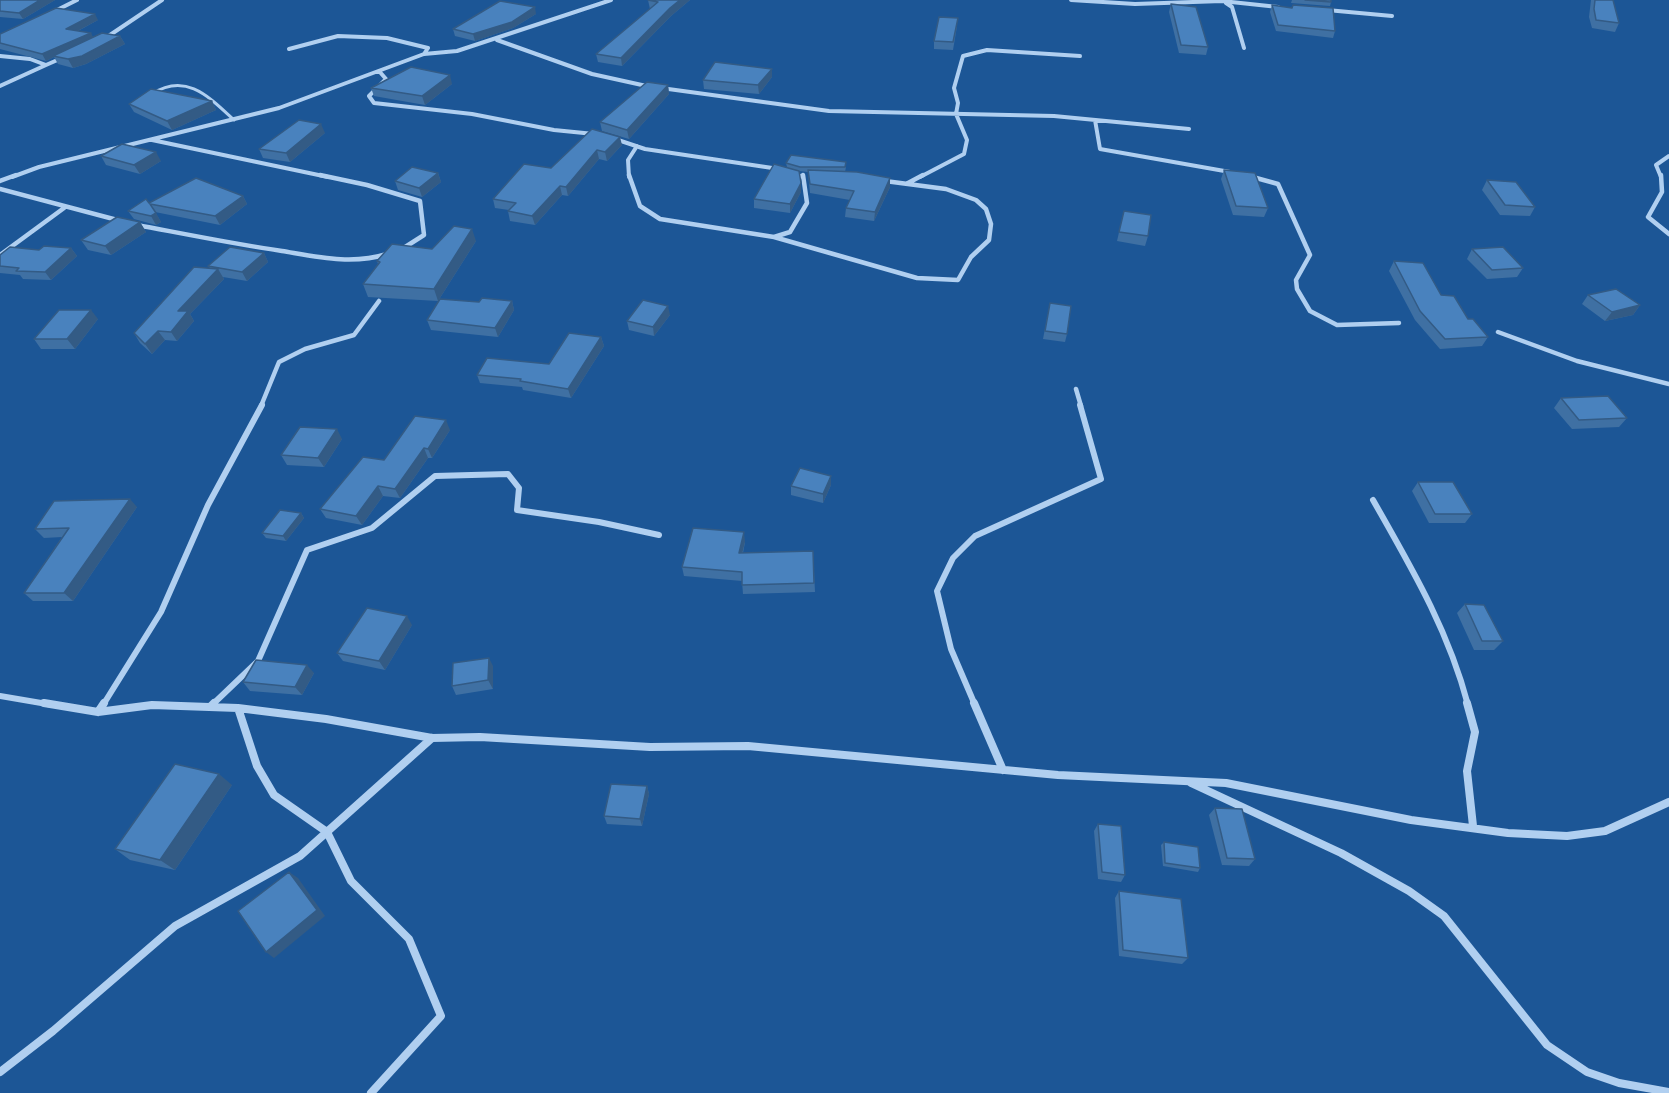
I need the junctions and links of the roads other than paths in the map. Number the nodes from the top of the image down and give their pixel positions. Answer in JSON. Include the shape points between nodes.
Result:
{"nodes":[{"id":1,"x":77,"y":0,"type":"edge"},
{"id":2,"x":162,"y":0,"type":"edge"},
{"id":3,"x":611,"y":0,"type":"edge"},
{"id":4,"x":1071,"y":0,"type":"edge"},
{"id":5,"x":1222,"y":0,"type":"edge"},
{"id":6,"x":1282,"y":8,"type":"edge"},
{"id":7,"x":1323,"y":10,"type":"edge"},
{"id":8,"x":49,"y":14,"type":"edge"},
{"id":9,"x":1392,"y":16,"type":"dead end"},
{"id":10,"x":497,"y":40,"type":"junction"},
{"id":11,"x":98,"y":42,"type":"edge"},
{"id":12,"x":1244,"y":48,"type":"dead end"},
{"id":13,"x":289,"y":49,"type":"dead end"},
{"id":14,"x":424,"y":54,"type":"junction"},
{"id":15,"x":0,"y":56,"type":"edge"},
{"id":16,"x":67,"y":56,"type":"edge"},
{"id":17,"x":1080,"y":56,"type":"dead end"},
{"id":18,"x":46,"y":64,"type":"junction"},
{"id":19,"x":379,"y":71,"type":"junction"},
{"id":20,"x":0,"y":86,"type":"edge"},
{"id":21,"x":150,"y":96,"type":"edge"},
{"id":22,"x":956,"y":114,"type":"junction"},
{"id":23,"x":234,"y":120,"type":"junction"},
{"id":24,"x":1095,"y":120,"type":"junction"},
{"id":25,"x":1189,"y":129,"type":"dead end"},
{"id":26,"x":603,"y":135,"type":"edge"},
{"id":27,"x":611,"y":137,"type":"edge"},
{"id":28,"x":152,"y":140,"type":"junction"},
{"id":29,"x":637,"y":146,"type":"junction"},
{"id":30,"x":1669,"y":156,"type":"edge"},
{"id":31,"x":803,"y":175,"type":"junction"},
{"id":32,"x":813,"y":175,"type":"edge"},
{"id":33,"x":874,"y":180,"type":"edge"},
{"id":34,"x":0,"y":181,"type":"edge"},
{"id":35,"x":907,"y":183,"type":"junction"},
{"id":36,"x":0,"y":189,"type":"edge"},
{"id":37,"x":64,"y":208,"type":"junction"},
{"id":38,"x":1669,"y":234,"type":"edge"},
{"id":39,"x":774,"y":237,"type":"junction"},
{"id":40,"x":0,"y":255,"type":"edge"},
{"id":41,"x":378,"y":301,"type":"edge"},
{"id":42,"x":1399,"y":323,"type":"dead end"},
{"id":43,"x":1498,"y":332,"type":"dead end"},
{"id":44,"x":1669,"y":384,"type":"edge"},
{"id":45,"x":1076,"y":389,"type":"dead end"},
{"id":46,"x":1373,"y":500,"type":"dead end"},
{"id":47,"x":659,"y":535,"type":"dead end"},
{"id":48,"x":0,"y":696,"type":"edge"},
{"id":49,"x":210,"y":707,"type":"junction"},
{"id":50,"x":238,"y":708,"type":"junction"},
{"id":51,"x":98,"y":712,"type":"junction"},
{"id":52,"x":432,"y":738,"type":"junction"},
{"id":53,"x":1003,"y":770,"type":"junction"},
{"id":54,"x":1188,"y":782,"type":"junction"},
{"id":55,"x":1669,"y":802,"type":"edge"},
{"id":56,"x":1473,"y":826,"type":"junction"},
{"id":57,"x":327,"y":832,"type":"junction"},
{"id":58,"x":0,"y":1072,"type":"edge"},
{"id":59,"x":1669,"y":1092,"type":"edge"},
{"id":60,"x":371,"y":1093,"type":"edge"}],
"edges":[{"from":1,"to":8,"type":"street"},
{"from":2,"to":11,"type":"street"},
{"from":3,"to":10,"type":"street"},
{"from":4,"to":5,"type":"street","via":[[1135,4]]},
{"from":5,"to":6,"type":"street"},
{"from":5,"to":12,"type":"street","via":[[1232,7]]},
{"from":7,"to":9,"type":"street"},
{"from":10,"to":14,"type":"street","via":[[457,51]]},
{"from":10,"to":22,"type":"street","via":[[628,84],[829,111]]},
{"from":13,"to":14,"type":"street","via":[[338,36],[387,38],[428,48]]},
{"from":14,"to":19,"type":"street"},
{"from":15,"to":18,"type":"street"},
{"from":16,"to":18,"type":"street"},
{"from":17,"to":22,"type":"street","via":[[987,50],[963,56],[954,88]]},
{"from":18,"to":20,"type":"street"},
{"from":19,"to":23,"type":"street","via":[[279,108]]},
{"from":19,"to":26,"type":"street","via":[[386,79],[369,96],[374,103]]},
{"from":21,"to":23,"type":"lane","via":[[159,88],[186,85],[209,97]]},
{"from":22,"to":24,"type":"street"},
{"from":22,"to":35,"type":"street","via":[[967,140],[964,154]]},
{"from":23,"to":28,"type":"street"},
{"from":24,"to":25,"type":"street"},
{"from":24,"to":42,"type":"street","via":[[1100,149],[1278,184],[1310,255],[1296,280],[1310,311],[1337,326]]},
{"from":27,"to":29,"type":"street"},
{"from":28,"to":34,"type":"street","via":[[39,167]]},
{"from":28,"to":37,"type":"street","via":[[367,185],[420,201],[424,235],[406,248],[367,260],[341,260],[159,230]]},
{"from":29,"to":31,"type":"street"},
{"from":29,"to":39,"type":"street","via":[[628,160],[629,178],[640,206],[646,211],[660,219]]},
{"from":30,"to":38,"type":"street","via":[[1656,165],[1664,178],[1665,191],[1648,217]]},
{"from":31,"to":32,"type":"street"},
{"from":31,"to":39,"type":"street","via":[[807,203],[801,217],[790,232]]},
{"from":33,"to":35,"type":"street"},
{"from":35,"to":39,"type":"street","via":[[958,192],[981,202],[991,221],[989,240],[971,257],[958,280],[917,278]]},
{"from":36,"to":37,"type":"street"},
{"from":37,"to":40,"type":"street"},
{"from":41,"to":51,"type":"street","via":[[354,334],[305,349],[279,362],[261,406],[208,505],[161,612]]},
{"from":43,"to":44,"type":"street","via":[[1577,361]]},
{"from":45,"to":53,"type":"street","via":[[1101,479],[975,536],[953,558],[937,591],[951,649]]},
{"from":46,"to":56,"type":"street","via":[[1425,592],[1456,662],[1475,732],[1467,771]]},
{"from":47,"to":49,"type":"street","via":[[517,510],[519,488],[508,474],[435,476],[372,528],[307,550],[258,661]]},
{"from":48,"to":51,"type":"street"},
{"from":49,"to":50,"type":"street"},
{"from":49,"to":51,"type":"street","via":[[152,705]]},
{"from":50,"to":52,"type":"street"},
{"from":50,"to":57,"type":"street","via":[[257,766],[274,795]]},
{"from":52,"to":53,"type":"street","via":[[650,747],[748,746]]},
{"from":52,"to":57,"type":"street"},
{"from":53,"to":54,"type":"street"},
{"from":54,"to":56,"type":"street","via":[[1226,783],[1411,820]]},
{"from":54,"to":59,"type":"street","via":[[1341,853],[1409,891],[1444,916],[1547,1045],[1587,1072],[1618,1083]]},
{"from":55,"to":56,"type":"street","via":[[1605,831],[1567,836],[1508,833]]},
{"from":57,"to":58,"type":"street","via":[[300,856],[175,926]]},
{"from":57,"to":60,"type":"street","via":[[351,881],[409,939],[441,1016]]}]}
